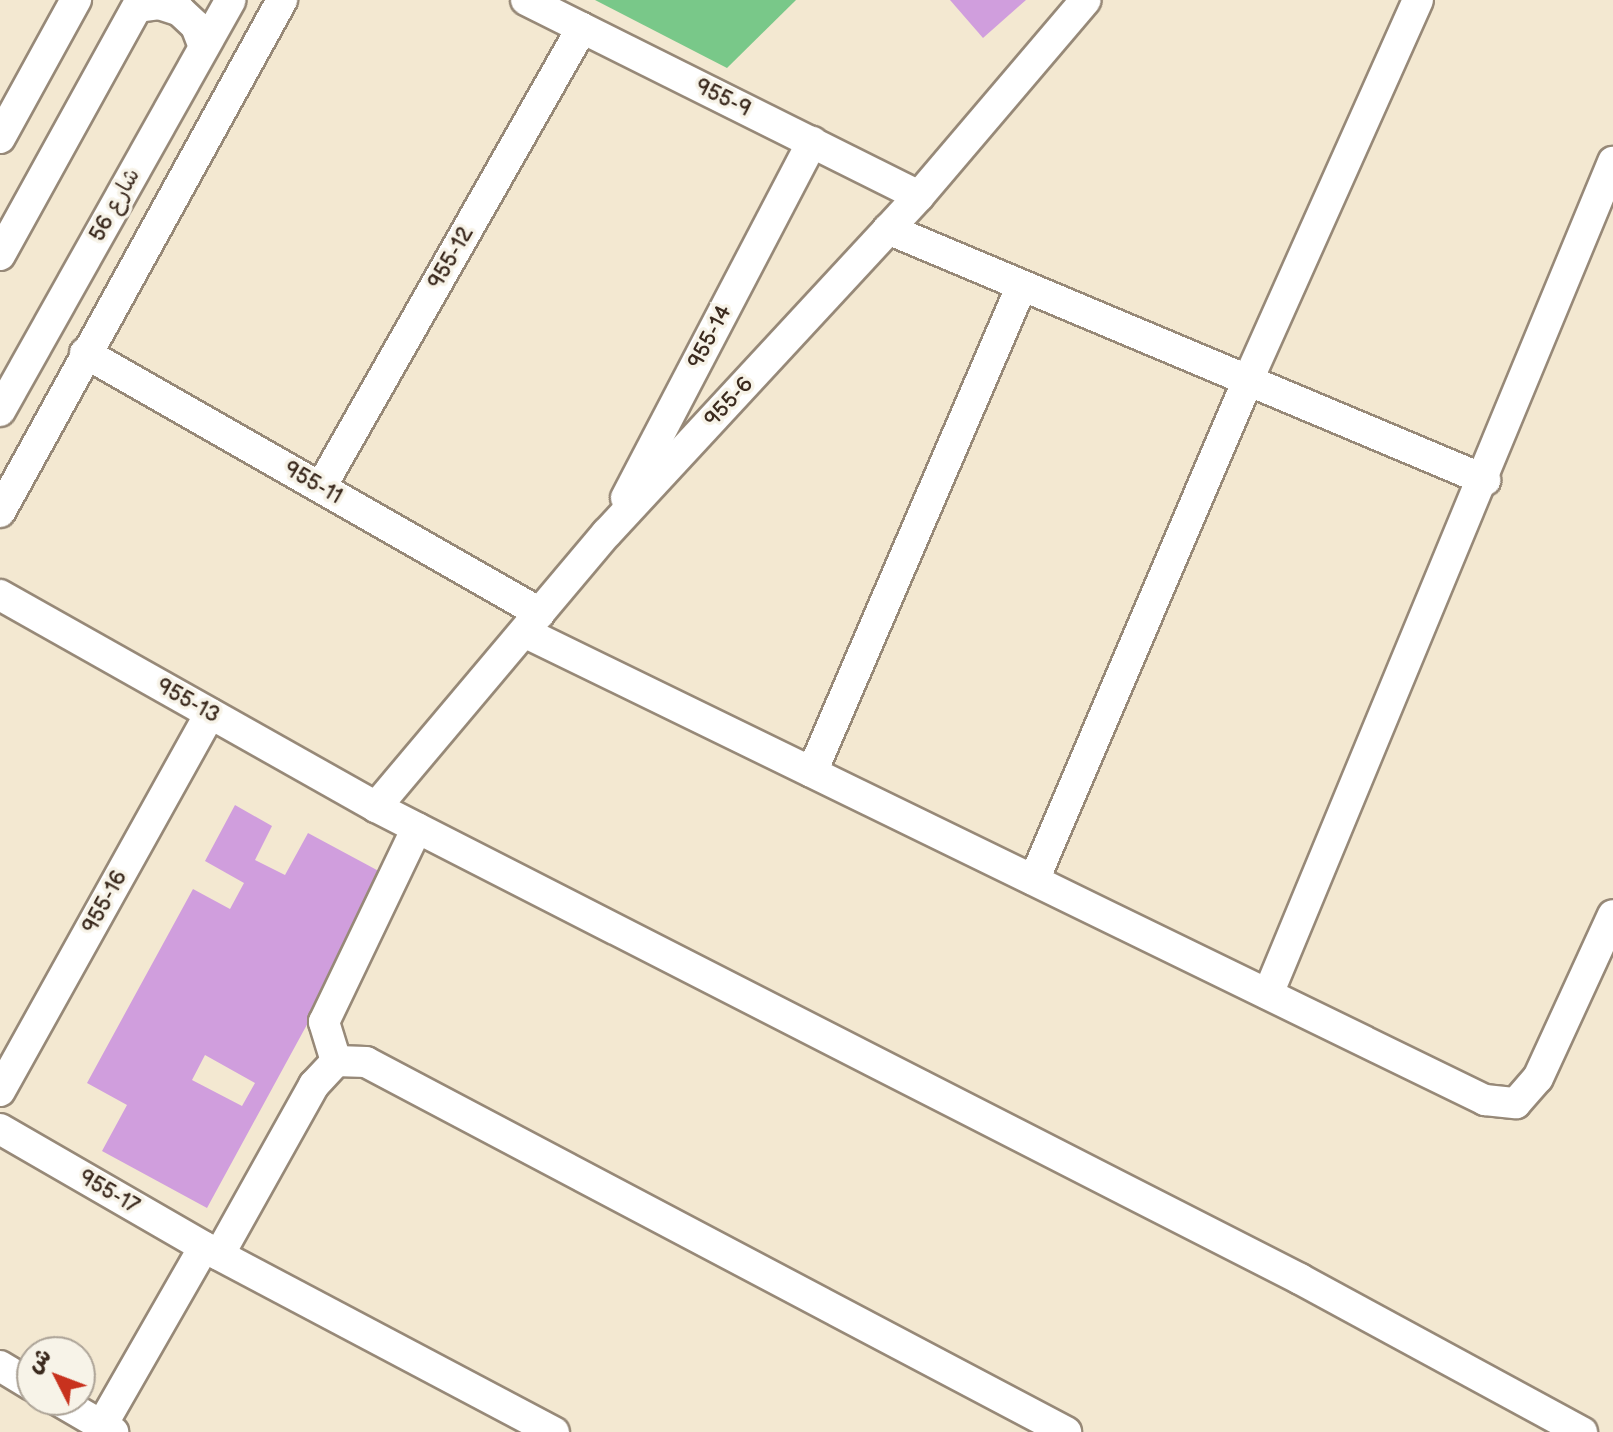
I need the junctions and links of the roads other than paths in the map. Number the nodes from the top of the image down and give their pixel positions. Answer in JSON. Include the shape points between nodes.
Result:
{"nodes":[{"id":1,"x":76,"y":0,"type":"edge"},
{"id":2,"x":231,"y":0,"type":"edge"},
{"id":3,"x":282,"y":0,"type":"edge"},
{"id":4,"x":526,"y":0,"type":"edge"},
{"id":5,"x":1086,"y":0,"type":"edge"},
{"id":6,"x":1418,"y":0,"type":"edge"},
{"id":7,"x":140,"y":4,"type":"edge"},
{"id":8,"x":582,"y":28,"type":"junction"},
{"id":9,"x":204,"y":47,"type":"junction"},
{"id":10,"x":0,"y":138,"type":"edge"},
{"id":11,"x":812,"y":142,"type":"junction"},
{"id":12,"x":1613,"y":162,"type":"edge"},
{"id":13,"x":919,"y":196,"type":"junction"},
{"id":14,"x":888,"y":229,"type":"junction"},
{"id":15,"x":0,"y":255,"type":"edge"},
{"id":16,"x":1022,"y":285,"type":"junction"},
{"id":17,"x":85,"y":353,"type":"junction"},
{"id":18,"x":1248,"y":380,"type":"junction"},
{"id":19,"x":0,"y":411,"type":"edge"},
{"id":20,"x":1485,"y":480,"type":"junction"},
{"id":21,"x":321,"y":487,"type":"junction"},
{"id":22,"x":0,"y":512,"type":"edge"},
{"id":23,"x":607,"y":533,"type":"junction"},
{"id":24,"x":0,"y":595,"type":"edge"},
{"id":25,"x":532,"y":622,"type":"junction"},
{"id":26,"x":210,"y":714,"type":"junction"},
{"id":27,"x":812,"y":772,"type":"junction"},
{"id":28,"x":376,"y":807,"type":"junction"},
{"id":29,"x":417,"y":828,"type":"junction"},
{"id":30,"x":1034,"y":880,"type":"junction"},
{"id":31,"x":1613,"y":915,"type":"edge"},
{"id":32,"x":1268,"y":994,"type":"junction"},
{"id":33,"x":336,"y":1061,"type":"junction"},
{"id":34,"x":0,"y":1091,"type":"edge"},
{"id":35,"x":0,"y":1129,"type":"edge"},
{"id":36,"x":211,"y":1251,"type":"junction"},
{"id":37,"x":86,"y":1416,"type":"edge"},
{"id":38,"x":108,"y":1429,"type":"edge"},
{"id":39,"x":554,"y":1432,"type":"edge"},
{"id":40,"x":1066,"y":1432,"type":"edge"},
{"id":41,"x":1582,"y":1432,"type":"edge"}],
"edges":[{"from":1,"to":10,"type":"street"},
{"from":2,"to":9,"type":"street","name":"شارع 56"},
{"from":3,"to":17,"type":"street"},
{"from":4,"to":8,"type":"street","name":"955-9"},
{"from":5,"to":13,"type":"street","name":"955-6"},
{"from":6,"to":18,"type":"street"},
{"from":7,"to":9,"type":"street","via":[[180,11],[196,26]]},
{"from":7,"to":15,"type":"street"},
{"from":8,"to":11,"type":"street","name":"955-9"},
{"from":8,"to":21,"type":"street","name":"955-12"},
{"from":9,"to":19,"type":"street","name":"شارع 56"},
{"from":11,"to":13,"type":"street","name":"955-9"},
{"from":11,"to":23,"type":"street","name":"955-14"},
{"from":12,"to":20,"type":"street"},
{"from":13,"to":14,"type":"street","name":"955-6"},
{"from":14,"to":16,"type":"street"},
{"from":14,"to":23,"type":"street","name":"955-6"},
{"from":16,"to":18,"type":"street"},
{"from":16,"to":27,"type":"street"},
{"from":17,"to":21,"type":"street","name":"955-11"},
{"from":17,"to":22,"type":"street"},
{"from":18,"to":20,"type":"street"},
{"from":18,"to":30,"type":"street"},
{"from":20,"to":32,"type":"street"},
{"from":21,"to":25,"type":"street","name":"955-11"},
{"from":23,"to":25,"type":"street","name":"955-6"},
{"from":24,"to":26,"type":"street","name":"955-13"},
{"from":25,"to":27,"type":"street","name":"955-11"},
{"from":25,"to":28,"type":"street","name":"955-6"},
{"from":26,"to":28,"type":"street","name":"955-13"},
{"from":26,"to":34,"type":"street","name":"955-16"},
{"from":27,"to":30,"type":"street","name":"955-11"},
{"from":28,"to":29,"type":"street","name":"955-13"},
{"from":29,"to":33,"type":"street","via":[[324,1022]]},
{"from":29,"to":41,"type":"street","name":"955-13","via":[[1300,1279]]},
{"from":30,"to":32,"type":"street","name":"955-11"},
{"from":31,"to":32,"type":"street","name":"955-11","via":[[1538,1078],[1516,1103],[1485,1100]]},
{"from":33,"to":36,"type":"street","via":[[314,1085]]},
{"from":33,"to":40,"type":"street","via":[[366,1062]]},
{"from":35,"to":36,"type":"street","name":"955-17"},
{"from":36,"to":38,"type":"street"},
{"from":36,"to":39,"type":"street","name":"955-17"},
{"from":37,"to":38,"type":"street"}]}
